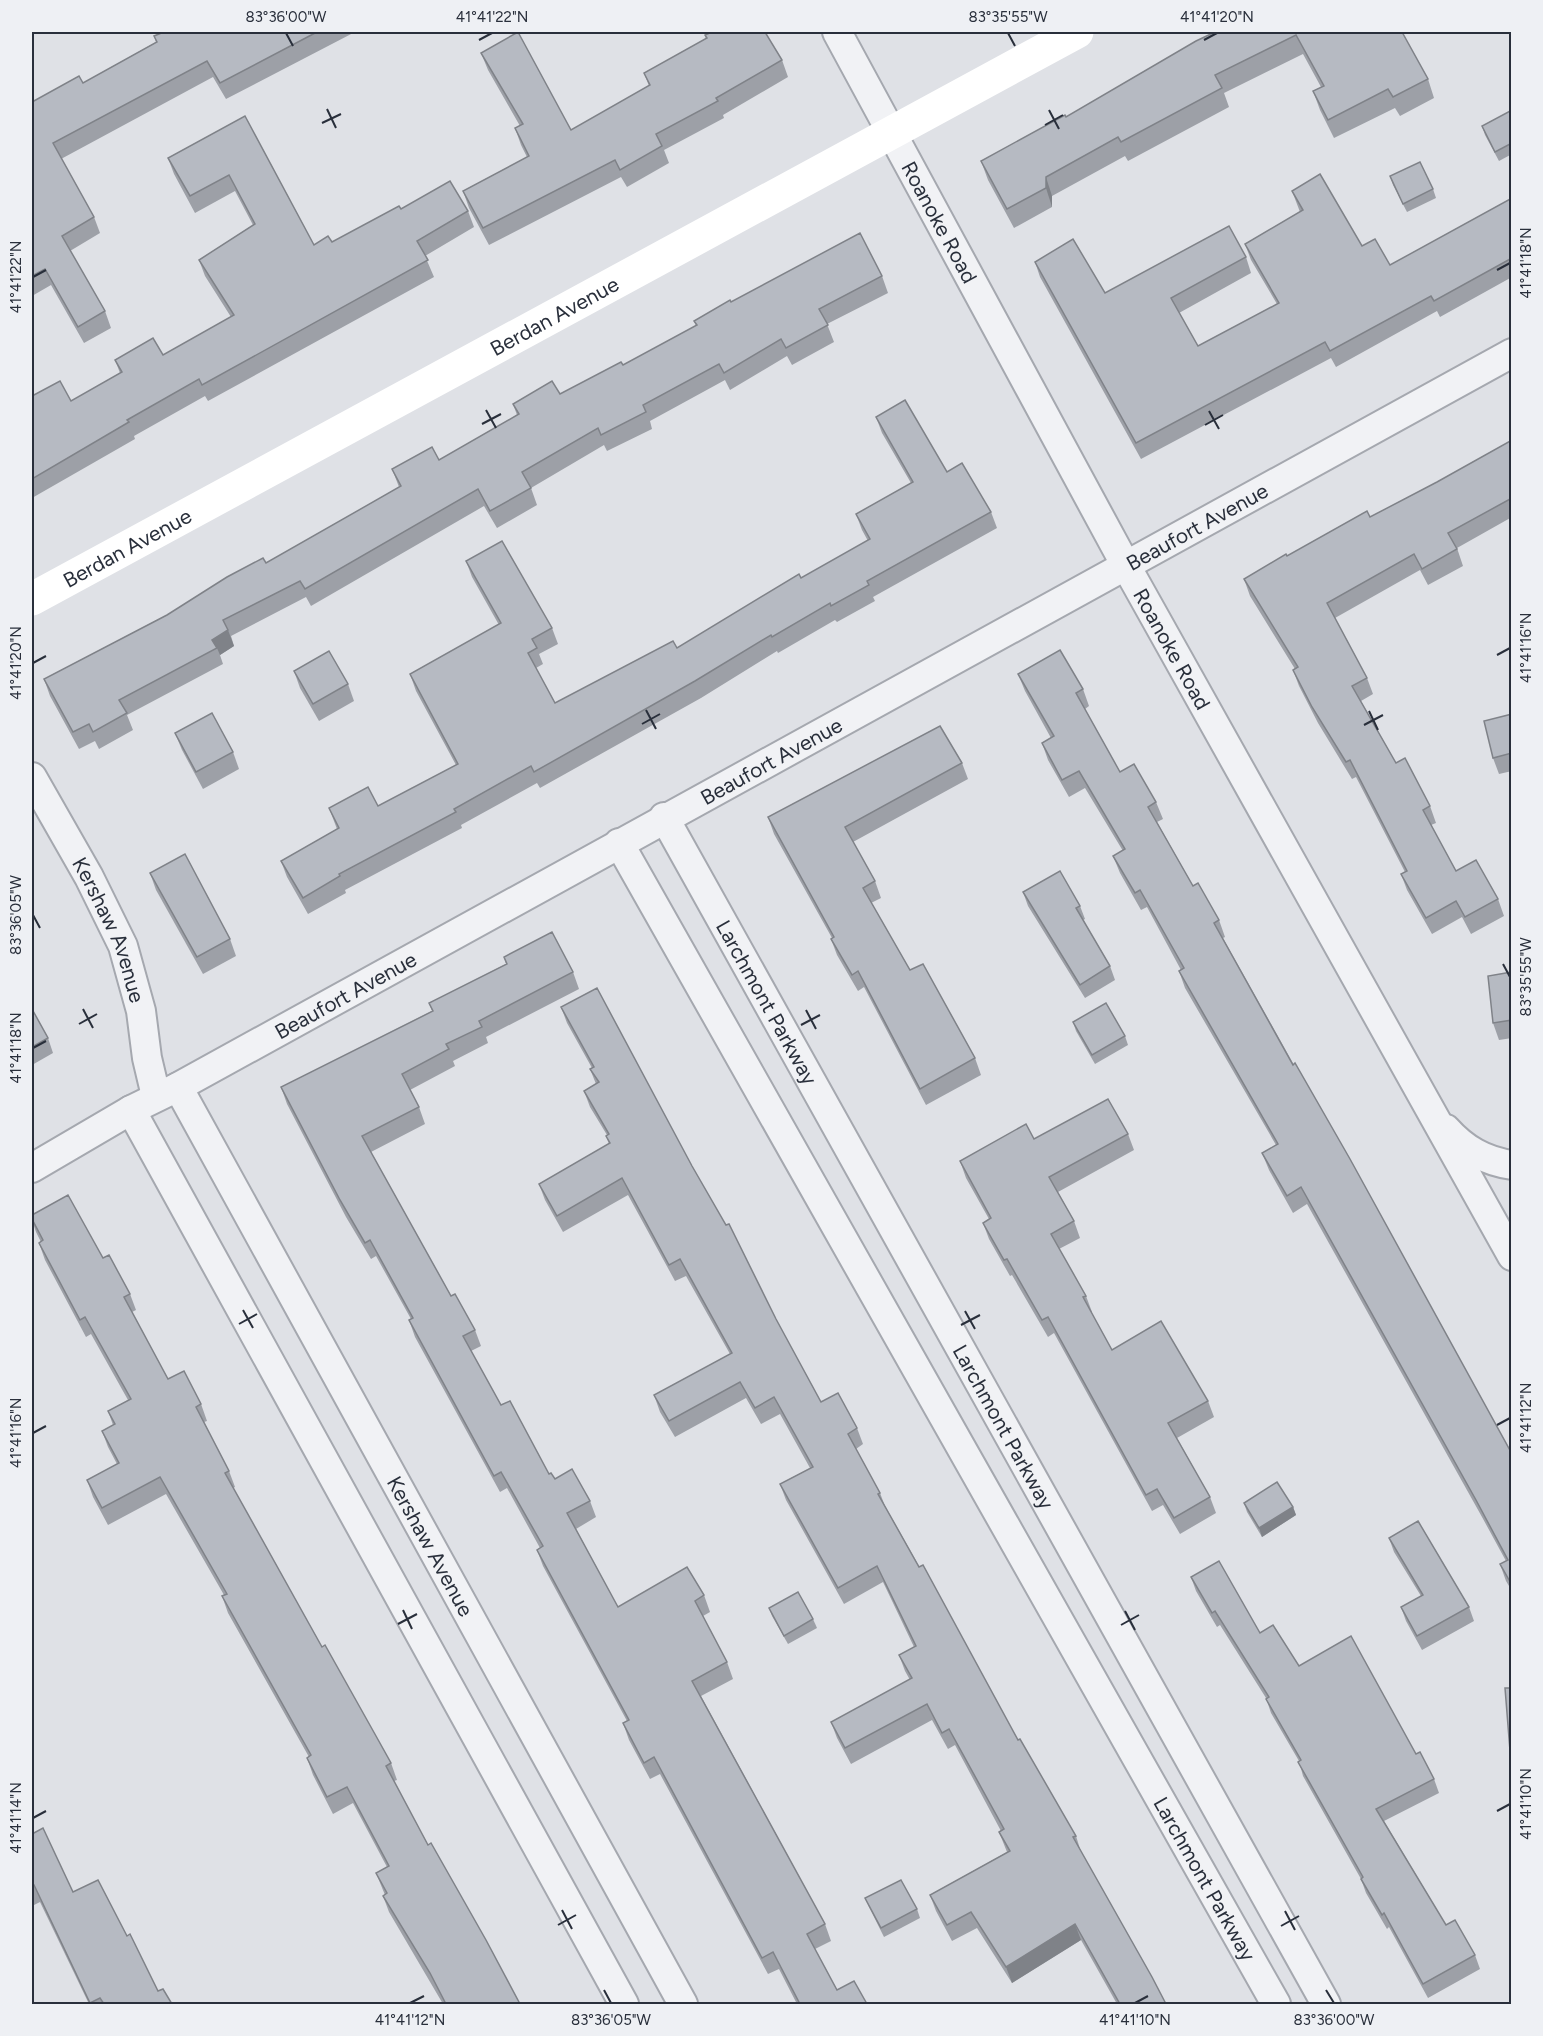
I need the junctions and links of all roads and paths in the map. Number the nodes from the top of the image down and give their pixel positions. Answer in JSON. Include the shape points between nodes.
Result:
{"nodes":[{"id":1,"x":837,"y":32,"type":"edge"},
{"id":2,"x":1077,"y":32,"type":"edge"},
{"id":3,"x":891,"y":135,"type":"junction"},
{"id":4,"x":1512,"y":353,"type":"edge"},
{"id":5,"x":1125,"y":564,"type":"junction"},
{"id":6,"x":32,"y":600,"type":"edge"},
{"id":7,"x":32,"y":777,"type":"edge"},
{"id":8,"x":664,"y":818,"type":"junction"},
{"id":9,"x":619,"y":843,"type":"junction"},
{"id":10,"x":167,"y":1092,"type":"junction"},
{"id":11,"x":1425,"y":1105,"type":"junction"},
{"id":12,"x":131,"y":1110,"type":"junction"},
{"id":13,"x":1512,"y":1165,"type":"edge"},
{"id":14,"x":32,"y":1168,"type":"edge"},
{"id":15,"x":1512,"y":1256,"type":"edge"},
{"id":16,"x":624,"y":2004,"type":"edge"},
{"id":17,"x":683,"y":2004,"type":"edge"},
{"id":18,"x":1276,"y":2004,"type":"edge"},
{"id":19,"x":1326,"y":2004,"type":"edge"}],
"edges":[{"from":1,"to":3,"type":"street","name":"Roanoke Road"},
{"from":2,"to":3,"type":"street","name":"Berdan Avenue"},
{"from":3,"to":5,"type":"street","name":"Roanoke Road"},
{"from":3,"to":6,"type":"street","name":"Berdan Avenue"},
{"from":4,"to":5,"type":"street","name":"Beaufort Avenue"},
{"from":5,"to":8,"type":"street","name":"Beaufort Avenue"},
{"from":5,"to":11,"type":"street","name":"Roanoke Road"},
{"from":7,"to":10,"type":"street","name":"Kershaw Avenue","via":[[123,946],[141,1011],[147,1058]]},
{"from":8,"to":9,"type":"street","name":"Beaufort Avenue"},
{"from":8,"to":19,"type":"street","name":"Larchmont Parkway"},
{"from":9,"to":10,"type":"street","name":"Beaufort Avenue"},
{"from":9,"to":18,"type":"street","name":"Larchmont Parkway"},
{"from":10,"to":12,"type":"street","name":"Beaufort Avenue"},
{"from":10,"to":17,"type":"street","name":"Kershaw Avenue"},
{"from":11,"to":13,"type":"street","name":"Roanoke Road","via":[[1462,1147]]},
{"from":11,"to":15,"type":"street","name":"Roanoke Road"},
{"from":12,"to":14,"type":"street","name":"Beaufort Avenue"},
{"from":12,"to":16,"type":"street"}]}
